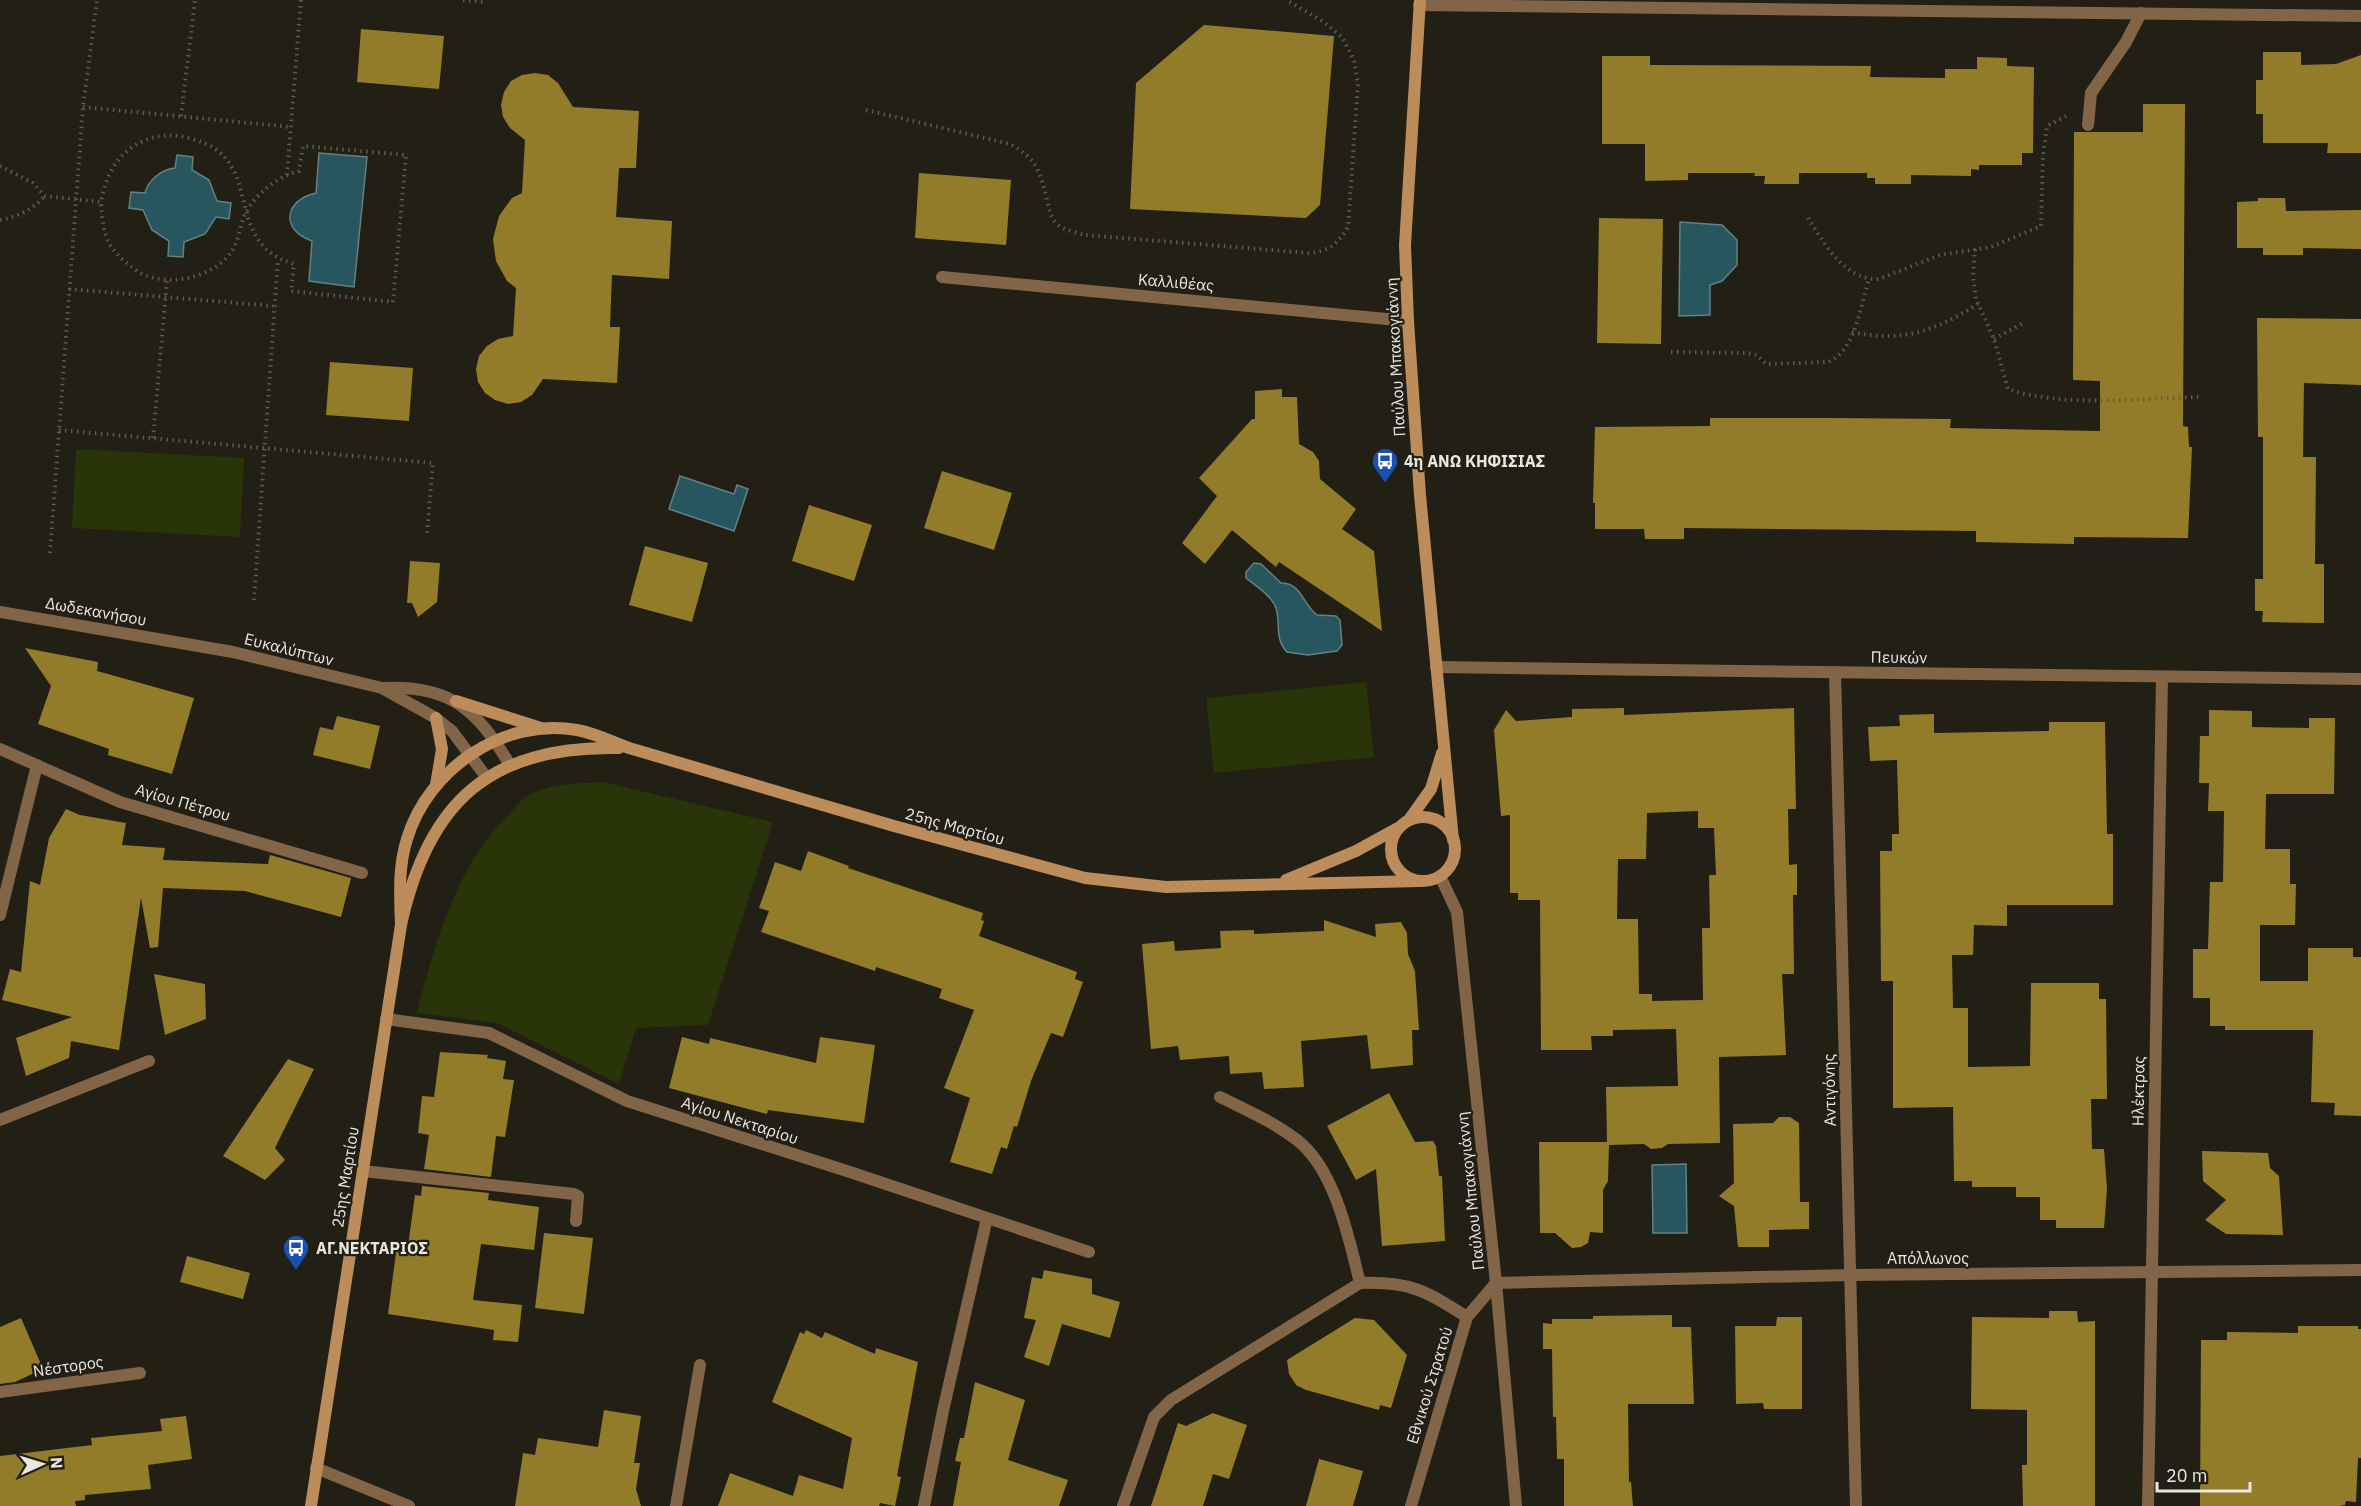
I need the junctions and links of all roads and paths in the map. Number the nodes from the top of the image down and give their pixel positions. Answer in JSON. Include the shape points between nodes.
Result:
{"nodes":[{"id":1,"x":97,"y":0,"type":"edge"},
{"id":2,"x":195,"y":0,"type":"edge"},
{"id":3,"x":301,"y":0,"type":"edge"},
{"id":4,"x":463,"y":0,"type":"edge"},
{"id":5,"x":1286,"y":0,"type":"edge"},
{"id":6,"x":484,"y":2,"type":"dead end"},
{"id":7,"x":1417,"y":2,"type":"edge"},
{"id":8,"x":2141,"y":13,"type":"junction"},
{"id":9,"x":2361,"y":16,"type":"edge"},
{"id":10,"x":83,"y":107,"type":"junction"},
{"id":11,"x":2090,"y":109,"type":"junction"},
{"id":12,"x":866,"y":110,"type":"dead end"},
{"id":13,"x":181,"y":116,"type":"junction"},
{"id":14,"x":2088,"y":125,"type":"dead end"},
{"id":15,"x":291,"y":127,"type":"junction"},
{"id":16,"x":0,"y":166,"type":"edge"},
{"id":17,"x":287,"y":175,"type":"junction"},
{"id":18,"x":45,"y":196,"type":"junction"},
{"id":19,"x":75,"y":199,"type":"junction"},
{"id":20,"x":101,"y":202,"type":"junction"},
{"id":21,"x":245,"y":214,"type":"junction"},
{"id":22,"x":1808,"y":218,"type":"dead end"},
{"id":23,"x":0,"y":219,"type":"edge"},
{"id":24,"x":1975,"y":249,"type":"junction"},
{"id":25,"x":278,"y":259,"type":"junction"},
{"id":26,"x":942,"y":277,"type":"dead end"},
{"id":27,"x":1869,"y":279,"type":"junction"},
{"id":28,"x":166,"y":280,"type":"junction"},
{"id":29,"x":69,"y":289,"type":"junction"},
{"id":30,"x":165,"y":297,"type":"junction"},
{"id":31,"x":1978,"y":303,"type":"junction"},
{"id":32,"x":273,"y":306,"type":"junction"},
{"id":33,"x":1408,"y":321,"type":"junction"},
{"id":34,"x":2023,"y":323,"type":"dead end"},
{"id":35,"x":1852,"y":332,"type":"junction"},
{"id":36,"x":1994,"y":339,"type":"junction"},
{"id":37,"x":1671,"y":352,"type":"dead end"},
{"id":38,"x":2201,"y":397,"type":"dead end"},
{"id":39,"x":59,"y":430,"type":"junction"},
{"id":40,"x":153,"y":438,"type":"junction"},
{"id":41,"x":264,"y":448,"type":"junction"},
{"id":42,"x":427,"y":533,"type":"dead end"},
{"id":43,"x":50,"y":553,"type":"dead end"},
{"id":44,"x":254,"y":600,"type":"dead end"},
{"id":45,"x":0,"y":612,"type":"edge"},
{"id":46,"x":187,"y":643,"type":"joint"},
{"id":47,"x":1436,"y":667,"type":"junction"},
{"id":48,"x":1835,"y":672,"type":"junction"},
{"id":49,"x":2162,"y":677,"type":"junction"},
{"id":50,"x":2361,"y":680,"type":"edge"},
{"id":51,"x":382,"y":688,"type":"junction"},
{"id":52,"x":456,"y":701,"type":"junction"},
{"id":53,"x":436,"y":718,"type":"junction"},
{"id":54,"x":545,"y":729,"type":"junction"},
{"id":55,"x":496,"y":742,"type":"junction"},
{"id":56,"x":1444,"y":746,"type":"junction"},
{"id":57,"x":629,"y":748,"type":"junction"},
{"id":58,"x":0,"y":749,"type":"edge"},
{"id":59,"x":470,"y":753,"type":"junction"},
{"id":60,"x":36,"y":765,"type":"junction"},
{"id":61,"x":510,"y":765,"type":"junction"},
{"id":62,"x":487,"y":778,"type":"junction"},
{"id":63,"x":435,"y":787,"type":"junction"},
{"id":64,"x":1403,"y":824,"type":"junction"},
{"id":65,"x":1453,"y":840,"type":"junction"},
{"id":66,"x":362,"y":873,"type":"dead end"},
{"id":67,"x":1440,"y":876,"type":"junction"},
{"id":68,"x":1420,"y":881,"type":"junction"},
{"id":69,"x":1280,"y":882,"type":"junction"},
{"id":70,"x":0,"y":915,"type":"edge"},
{"id":71,"x":400,"y":925,"type":"junction"},
{"id":72,"x":386,"y":1019,"type":"junction"},
{"id":73,"x":149,"y":1061,"type":"dead end"},
{"id":74,"x":1220,"y":1097,"type":"dead end"},
{"id":75,"x":0,"y":1119,"type":"edge"},
{"id":76,"x":363,"y":1171,"type":"junction"},
{"id":77,"x":987,"y":1218,"type":"junction"},
{"id":78,"x":576,"y":1221,"type":"dead end"},
{"id":79,"x":1089,"y":1252,"type":"dead end"},
{"id":80,"x":2361,"y":1270,"type":"edge"},
{"id":81,"x":2151,"y":1273,"type":"junction"},
{"id":82,"x":1850,"y":1275,"type":"junction"},
{"id":83,"x":1360,"y":1283,"type":"junction"},
{"id":84,"x":1496,"y":1283,"type":"junction"},
{"id":85,"x":1467,"y":1317,"type":"junction"},
{"id":86,"x":700,"y":1365,"type":"dead end"},
{"id":87,"x":140,"y":1373,"type":"dead end"},
{"id":88,"x":0,"y":1392,"type":"edge"},
{"id":89,"x":316,"y":1468,"type":"junction"},
{"id":90,"x":311,"y":1506,"type":"edge"},
{"id":91,"x":409,"y":1506,"type":"edge"},
{"id":92,"x":676,"y":1506,"type":"edge"},
{"id":93,"x":924,"y":1506,"type":"edge"},
{"id":94,"x":1123,"y":1506,"type":"edge"},
{"id":95,"x":1411,"y":1506,"type":"edge"},
{"id":96,"x":1516,"y":1506,"type":"edge"},
{"id":97,"x":1856,"y":1506,"type":"edge"},
{"id":98,"x":2148,"y":1506,"type":"edge"}],
"edges":[{"from":1,"to":10,"type":"path"},
{"from":2,"to":13,"type":"path"},
{"from":3,"to":15,"type":"path"},
{"from":4,"to":6,"type":"path"},
{"from":5,"to":12,"type":"path","via":[[1342,37],[1354,60],[1358,84],[1348,227],[1339,242],[1327,251],[1309,254],[1085,235],[1056,223],[1038,168],[1026,153],[1010,144]]},
{"from":7,"to":8,"type":"street"},
{"from":7,"to":33,"type":"main road","name":"Παύλου Μπακογιάννη","via":[[1405,246]]},
{"from":8,"to":9,"type":"street"},
{"from":8,"to":11,"type":"street","via":[[2091,93]]},
{"from":10,"to":13,"type":"path"},
{"from":10,"to":19,"type":"path"},
{"from":11,"to":14,"type":"street"},
{"from":11,"to":24,"type":"path","via":[[2055,119],[2047,126],[2041,226],[1991,247]]},
{"from":13,"to":15,"type":"path"},
{"from":15,"to":17,"type":"path"},
{"from":16,"to":18,"type":"path","via":[[33,183]]},
{"from":17,"to":21,"type":"path","via":[[271,184]]},
{"from":17,"to":25,"type":"path","via":[[299,171],[303,146],[406,155],[393,302],[291,291],[294,264]]},
{"from":18,"to":19,"type":"path"},
{"from":18,"to":23,"type":"path","via":[[25,212]]},
{"from":19,"to":20,"type":"path"},
{"from":19,"to":29,"type":"path"},
{"from":20,"to":21,"type":"path","via":[[105,179],[117,160],[155,135],[180,136],[207,143],[230,161],[241,183]]},
{"from":20,"to":28,"type":"path","via":[[103,233],[120,258],[141,274]]},
{"from":21,"to":25,"type":"path","via":[[253,235]]},
{"from":21,"to":28,"type":"path","via":[[236,246],[217,267],[193,279]]},
{"from":22,"to":27,"type":"path","via":[[1842,264]]},
{"from":24,"to":27,"type":"path","via":[[1940,255],[1879,279]]},
{"from":24,"to":31,"type":"path","via":[[1973,277]]},
{"from":25,"to":32,"type":"path"},
{"from":26,"to":33,"type":"street","name":"Καλλιθέας"},
{"from":27,"to":35,"type":"path"},
{"from":28,"to":30,"type":"path"},
{"from":29,"to":30,"type":"path"},
{"from":29,"to":39,"type":"path"},
{"from":30,"to":32,"type":"path"},
{"from":30,"to":40,"type":"path"},
{"from":31,"to":35,"type":"path","via":[[1947,324],[1924,332],[1884,336]]},
{"from":31,"to":36,"type":"path"},
{"from":32,"to":41,"type":"path"},
{"from":33,"to":47,"type":"main road","name":"Παύλου Μπακογιάννη"},
{"from":34,"to":36,"type":"path"},
{"from":35,"to":37,"type":"path","via":[[1837,359],[1828,362],[1766,364],[1757,355],[1746,352]]},
{"from":36,"to":38,"type":"path","via":[[2008,388],[2024,394],[2058,399]]},
{"from":39,"to":40,"type":"path"},
{"from":39,"to":43,"type":"path"},
{"from":40,"to":41,"type":"path"},
{"from":41,"to":42,"type":"path","via":[[433,463]]},
{"from":41,"to":44,"type":"path"},
{"from":45,"to":46,"type":"street","name":"Δωδεκανήσου"},
{"from":46,"to":51,"type":"street","name":"Ευκαλύπτων"},
{"from":47,"to":48,"type":"street","name":"Πευκών"},
{"from":47,"to":56,"type":"main road","name":"Παύλου Μπακογιάννη"},
{"from":48,"to":49,"type":"street","name":"Πευκών"},
{"from":48,"to":82,"type":"street","name":"Αντιγόνης"},
{"from":49,"to":50,"type":"street","name":"Πευκών"},
{"from":49,"to":81,"type":"street","name":"Ηλέκτρας"},
{"from":51,"to":52,"type":"street","name":"Ευκαλύπτων","via":[[414,687]]},
{"from":51,"to":53,"type":"street","name":"Ευκαλύπτων"},
{"from":52,"to":54,"type":"main road"},
{"from":52,"to":55,"type":"street","name":"Ευκαλύπτων"},
{"from":53,"to":59,"type":"street","name":"Ευκαλύπτων"},
{"from":53,"to":63,"type":"main road","via":[[442,749]]},
{"from":54,"to":55,"type":"main road","name":"25ης Μαρτίου"},
{"from":54,"to":57,"type":"main road","name":"25ης Μαρτίου","via":[[576,729]]},
{"from":55,"to":59,"type":"main road","name":"25ης Μαρτίου"},
{"from":55,"to":61,"type":"street","name":"Ευκαλύπτων"},
{"from":56,"to":64,"type":"main road","name":"Παύλου Μπακογιάννη","via":[[1431,789],[1420,808]]},
{"from":56,"to":65,"type":"main road","name":"Παύλου Μπακογιάννη"},
{"from":57,"to":61,"type":"main road","name":"25ης Μαρτίου","via":[[575,747]]},
{"from":57,"to":69,"type":"main road","name":"25ης Μαρτίου","via":[[1085,878],[1166,887]]},
{"from":58,"to":60,"type":"street","name":"Αγίου Πέτρου"},
{"from":59,"to":62,"type":"street","name":"Ευκαλύπτων"},
{"from":59,"to":63,"type":"main road","name":"25ης Μαρτίου"},
{"from":60,"to":66,"type":"street","name":"Αγίου Πέτρου","via":[[120,802]]},
{"from":60,"to":70,"type":"street"},
{"from":61,"to":62,"type":"main road","name":"25ης Μαρτίου"},
{"from":62,"to":71,"type":"main road","name":"25ης Μαρτίου","via":[[457,804],[433,834],[415,870]]},
{"from":63,"to":71,"type":"main road","name":"25ης Μαρτίου","via":[[406,839],[399,882]]},
{"from":64,"to":65,"type":"main road","via":[[1419,817],[1430,818],[1441,822]]},
{"from":64,"to":68,"type":"main road","via":[[1394,835],[1391,856],[1402,873]]},
{"from":64,"to":69,"type":"main road","name":"25ης Μαρτίου","via":[[1356,851]]},
{"from":65,"to":67,"type":"main road","via":[[1453,861]]},
{"from":67,"to":68,"type":"main road"},
{"from":67,"to":84,"type":"street","name":"Παύλου Μπακογιάννη","via":[[1457,912]]},
{"from":68,"to":69,"type":"main road","name":"25ης Μαρτίου"},
{"from":71,"to":72,"type":"main road","name":"25ης Μαρτίου"},
{"from":72,"to":76,"type":"main road","name":"25ης Μαρτίου"},
{"from":72,"to":77,"type":"street","name":"Αγίου Νεκταρίου","via":[[489,1032],[627,1101]]},
{"from":73,"to":75,"type":"street"},
{"from":74,"to":83,"type":"street","via":[[1299,1141],[1313,1158],[1328,1182],[1346,1228]]},
{"from":76,"to":78,"type":"street","via":[[574,1194],[578,1196]]},
{"from":76,"to":89,"type":"main road","name":"25ης Μαρτίου"},
{"from":77,"to":79,"type":"street","name":"Αγίου Νεκταρίου"},
{"from":77,"to":93,"type":"street"},
{"from":80,"to":81,"type":"street","name":"Απόλλωνος"},
{"from":81,"to":82,"type":"street","name":"Απόλλωνος"},
{"from":81,"to":98,"type":"street","name":"Ηλέκτρας"},
{"from":82,"to":84,"type":"street","name":"Απόλλωνος"},
{"from":82,"to":97,"type":"street","name":"Αντιγόνης"},
{"from":83,"to":85,"type":"street","via":[[1392,1282],[1426,1291]]},
{"from":83,"to":94,"type":"street","via":[[1171,1400],[1154,1417]]},
{"from":84,"to":85,"type":"street","name":"Εθνικού Στρατού"},
{"from":84,"to":96,"type":"street","name":"Παύλου Μπακογιάννη"},
{"from":85,"to":95,"type":"street","name":"Εθνικού Στρατού"},
{"from":86,"to":92,"type":"street"},
{"from":87,"to":88,"type":"street","name":"Νέστορος"},
{"from":89,"to":90,"type":"main road","name":"25ης Μαρτίου"},
{"from":89,"to":91,"type":"street"}]}
